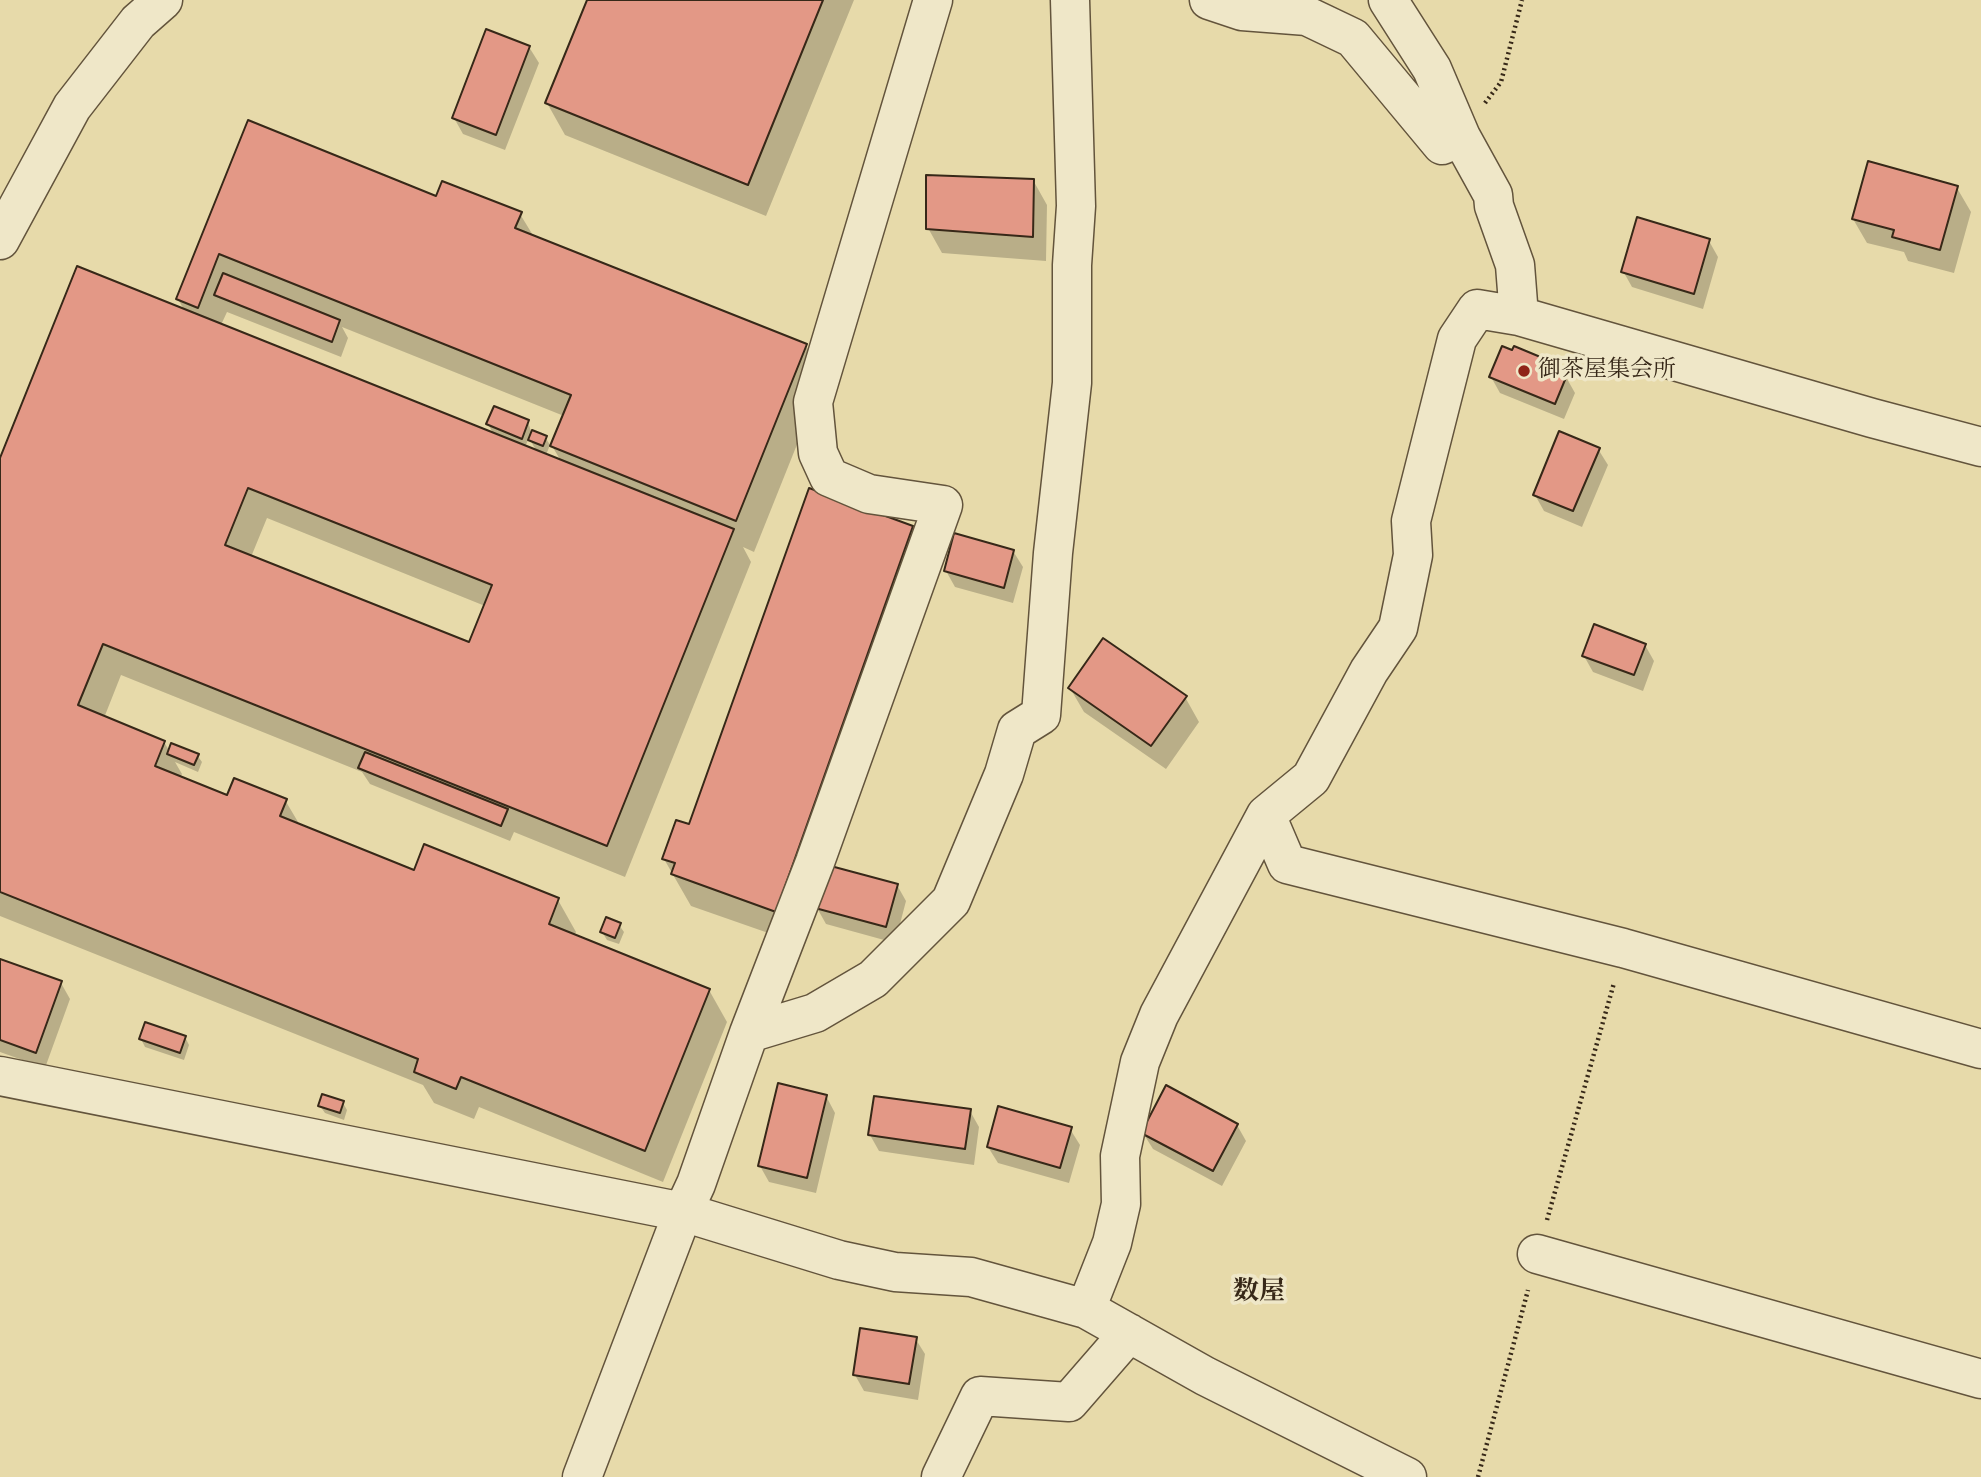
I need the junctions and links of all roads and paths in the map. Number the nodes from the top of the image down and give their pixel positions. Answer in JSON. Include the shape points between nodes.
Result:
{"nodes":[{"id":1,"x":163,"y":0,"type":"edge"},
{"id":2,"x":933,"y":0,"type":"edge"},
{"id":3,"x":1070,"y":0,"type":"edge"},
{"id":4,"x":1209,"y":0,"type":"edge"},
{"id":5,"x":1388,"y":0,"type":"edge"},
{"id":6,"x":1522,"y":0,"type":"edge"},
{"id":7,"x":1461,"y":137,"type":"junction"},
{"id":8,"x":0,"y":240,"type":"edge"},
{"id":9,"x":1519,"y":316,"type":"junction"},
{"id":10,"x":1981,"y":447,"type":"edge"},
{"id":11,"x":1266,"y":815,"type":"junction"},
{"id":12,"x":1623,"y":948,"type":"junction"},
{"id":13,"x":749,"y":1033,"type":"junction"},
{"id":14,"x":1981,"y":1049,"type":"edge"},
{"id":15,"x":0,"y":1076,"type":"edge"},
{"id":16,"x":683,"y":1212,"type":"junction"},
{"id":17,"x":1537,"y":1254,"type":"junction"},
{"id":18,"x":1086,"y":1309,"type":"junction"},
{"id":19,"x":1129,"y":1334,"type":"junction"},
{"id":20,"x":1981,"y":1379,"type":"edge"},
{"id":21,"x":582,"y":1477,"type":"edge"},
{"id":22,"x":941,"y":1477,"type":"edge"},
{"id":23,"x":1407,"y":1477,"type":"edge"},
{"id":24,"x":1478,"y":1477,"type":"edge"}],
"edges":[{"from":1,"to":8,"type":"street","via":[[138,22],[72,107]]},
{"from":2,"to":13,"type":"street","via":[[813,402],[818,453],[829,477],[869,494],[943,505]]},
{"from":3,"to":13,"type":"street","via":[[1076,206],[1072,383],[1052,553],[1041,715],[1017,730],[1004,774],[951,901],[873,979],[816,1013]]},
{"from":4,"to":7,"type":"street","via":[[1242,11],[1307,16],[1353,38],[1442,145]]},
{"from":5,"to":7,"type":"street","via":[[1432,69]]},
{"from":6,"to":7,"type":"path","via":[[1501,82]]},
{"from":7,"to":9,"type":"street","via":[[1493,195],[1515,265]]},
{"from":9,"to":10,"type":"street"},
{"from":9,"to":11,"type":"street","via":[[1476,309],[1457,339],[1411,521],[1413,555],[1398,628],[1369,671],[1311,778]]},
{"from":11,"to":12,"type":"street","via":[[1287,864]]},
{"from":11,"to":18,"type":"street","via":[[1159,1015],[1140,1062],[1120,1156],[1121,1203],[1112,1242]]},
{"from":12,"to":14,"type":"street"},
{"from":12,"to":17,"type":"path"},
{"from":13,"to":16,"type":"street"},
{"from":15,"to":16,"type":"street"},
{"from":16,"to":18,"type":"street","via":[[839,1260],[895,1272],[971,1277]]},
{"from":16,"to":21,"type":"street"},
{"from":17,"to":20,"type":"street"},
{"from":17,"to":24,"type":"path"},
{"from":18,"to":19,"type":"street"},
{"from":19,"to":22,"type":"street","via":[[1069,1402],[980,1396]]},
{"from":19,"to":23,"type":"street"}]}
